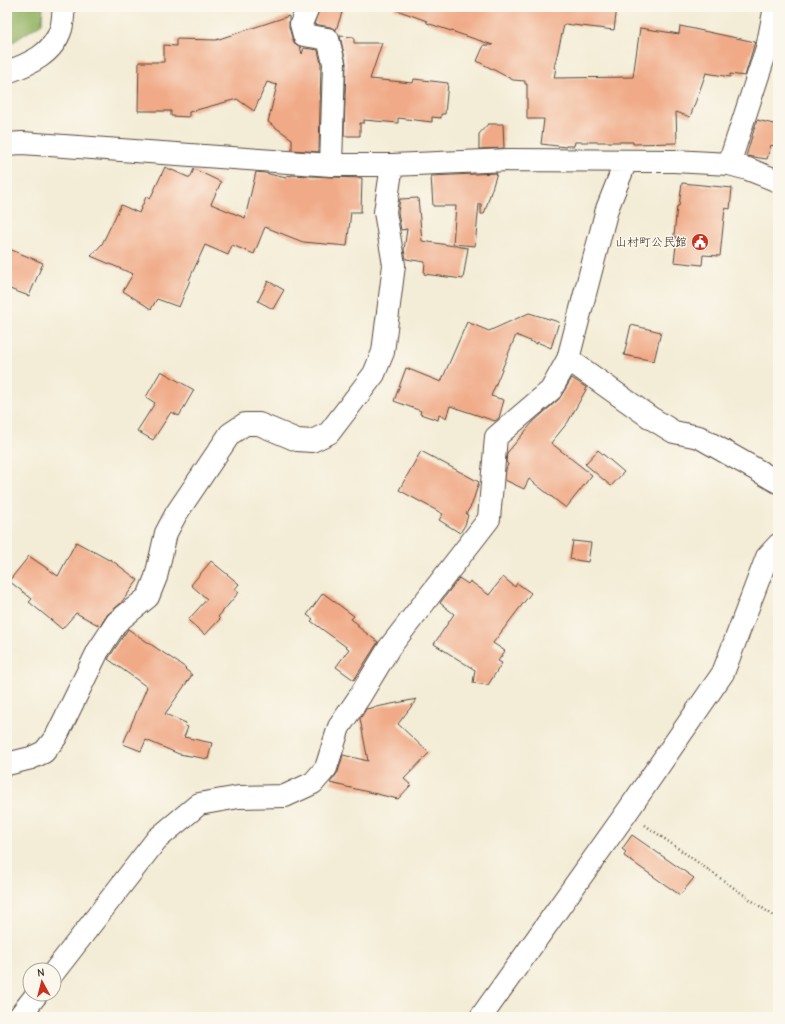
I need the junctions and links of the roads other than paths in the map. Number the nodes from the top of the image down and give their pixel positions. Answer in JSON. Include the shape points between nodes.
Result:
{"nodes":[{"id":1,"x":64,"y":7,"type":"edge"},
{"id":2,"x":308,"y":7,"type":"edge"},
{"id":3,"x":775,"y":7,"type":"edge"},
{"id":4,"x":7,"y":72,"type":"edge"},
{"id":5,"x":7,"y":144,"type":"edge"},
{"id":6,"x":626,"y":161,"type":"junction"},
{"id":7,"x":729,"y":164,"type":"junction"},
{"id":8,"x":330,"y":165,"type":"junction"},
{"id":9,"x":392,"y":165,"type":"junction"},
{"id":10,"x":778,"y":181,"type":"edge"},
{"id":11,"x":568,"y":359,"type":"junction"},
{"id":12,"x":778,"y":482,"type":"edge"},
{"id":13,"x":778,"y":545,"type":"edge"},
{"id":14,"x":7,"y":764,"type":"edge"},
{"id":15,"x":62,"y":962,"type":"edge"},
{"id":16,"x":31,"y":1002,"type":"edge"},
{"id":17,"x":19,"y":1017,"type":"edge"},
{"id":18,"x":481,"y":1017,"type":"edge"}],
"edges":[{"from":1,"to":4,"type":"street","via":[[61,29],[49,50],[27,65]]},
{"from":2,"to":8,"type":"street","via":[[301,24],[304,35],[328,39],[334,64]]},
{"from":3,"to":7,"type":"street","via":[[767,48]]},
{"from":5,"to":8,"type":"street"},
{"from":6,"to":7,"type":"street"},
{"from":6,"to":9,"type":"street","via":[[508,160]]},
{"from":6,"to":11,"type":"street","via":[[606,209]]},
{"from":7,"to":10,"type":"street"},
{"from":8,"to":9,"type":"street"},
{"from":9,"to":14,"type":"street","via":[[385,212],[394,265],[383,352],[374,374],[329,433],[312,441],[297,440],[259,424],[245,424],[230,434],[166,533],[156,577],[148,597],[117,622],[98,651],[56,738],[44,752]]},
{"from":11,"to":12,"type":"street","via":[[674,432],[699,438]]},
{"from":11,"to":15,"type":"street","via":[[551,390],[496,437],[489,520],[389,648],[339,727],[326,768],[313,783],[285,796],[239,797],[199,804],[157,839]]},
{"from":13,"to":18,"type":"street","via":[[767,557],[723,673]]},
{"from":16,"to":17,"type":"street"}]}
